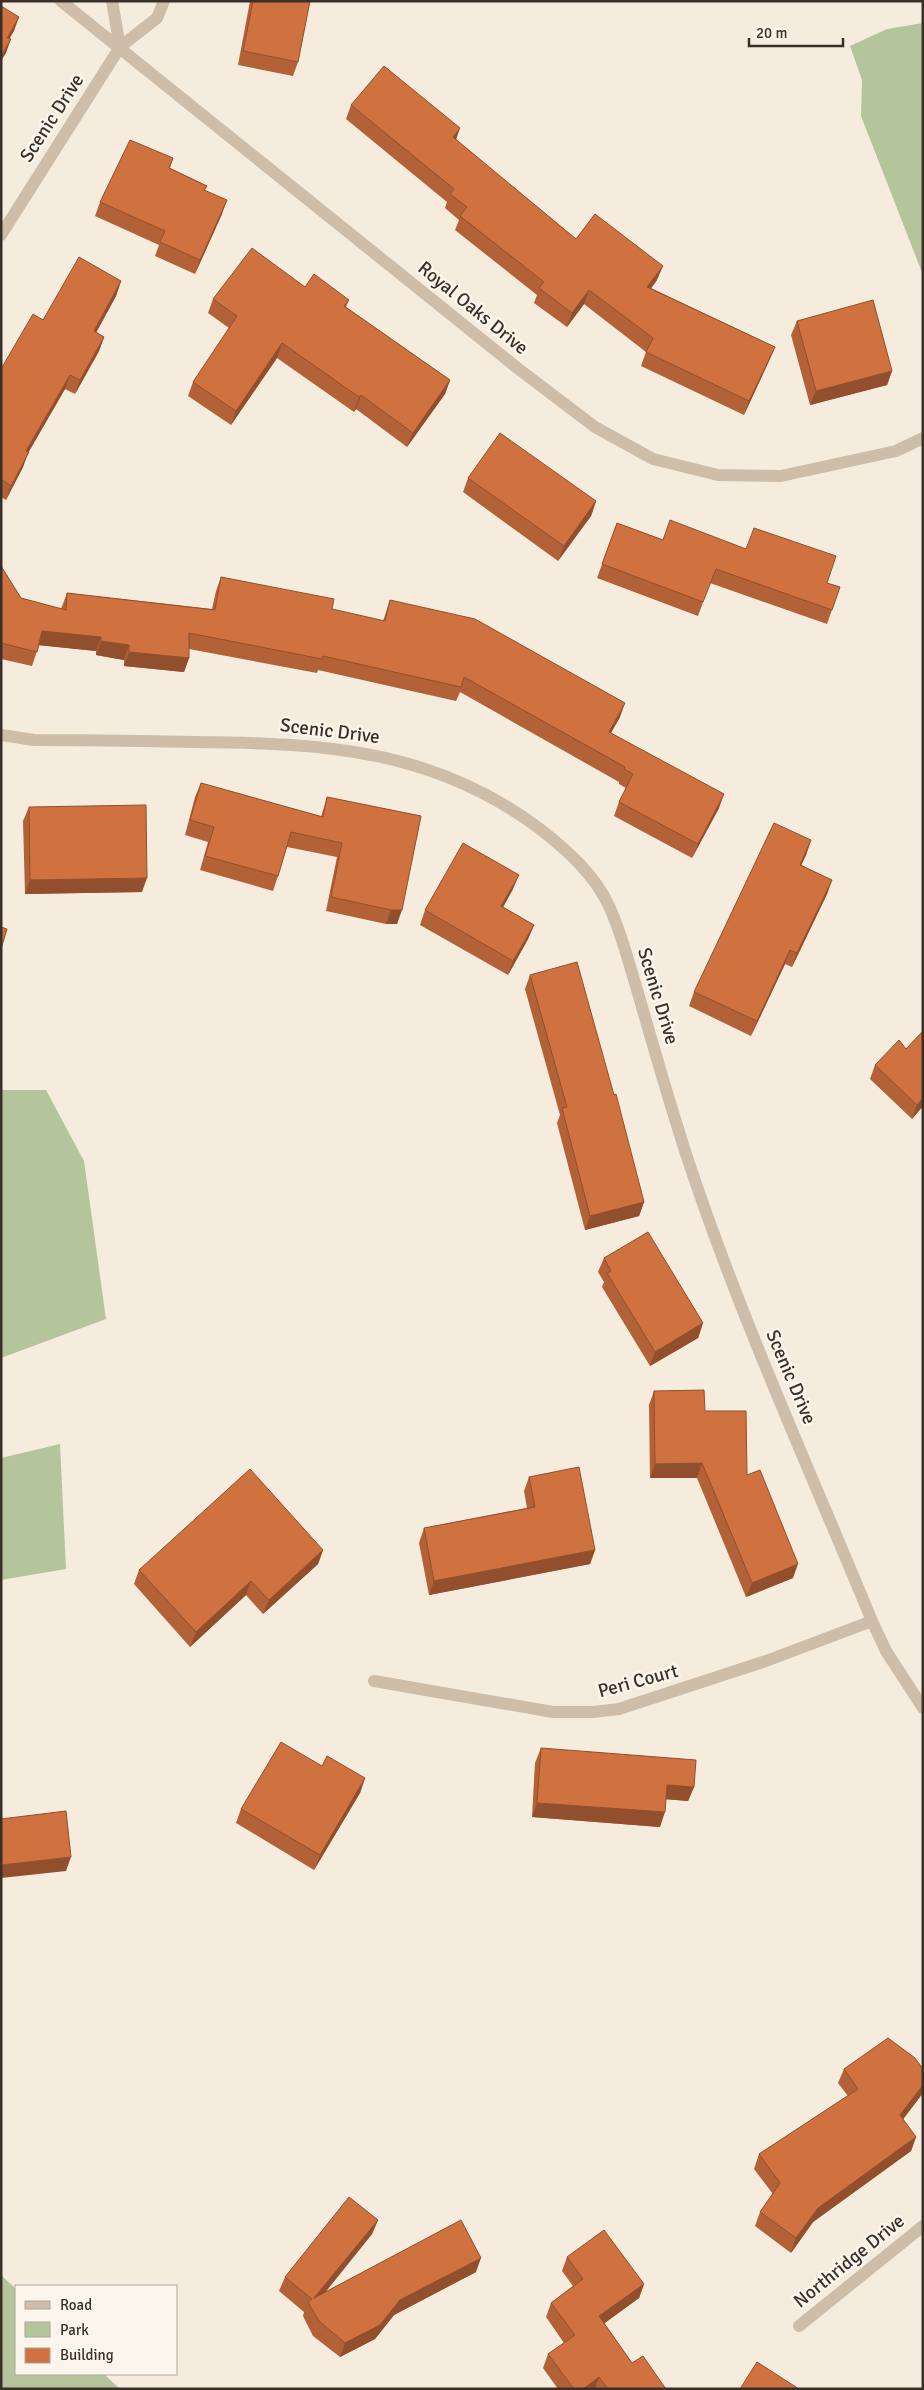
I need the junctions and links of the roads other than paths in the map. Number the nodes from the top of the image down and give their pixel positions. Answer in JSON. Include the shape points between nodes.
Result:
{"nodes":[{"id":1,"x":61,"y":1,"type":"edge"},
{"id":2,"x":112,"y":1,"type":"edge"},
{"id":3,"x":164,"y":1,"type":"edge"},
{"id":4,"x":120,"y":47,"type":"junction"},
{"id":5,"x":1,"y":236,"type":"edge"},
{"id":6,"x":923,"y":438,"type":"edge"},
{"id":7,"x":1,"y":735,"type":"edge"},
{"id":8,"x":872,"y":1621,"type":"junction"},
{"id":9,"x":374,"y":1681,"type":"dead end"},
{"id":10,"x":923,"y":1708,"type":"edge"},
{"id":11,"x":923,"y":2226,"type":"edge"},
{"id":12,"x":799,"y":2326,"type":"dead end"}],
"edges":[{"from":1,"to":4,"type":"street","name":"Royal Oaks Drive"},
{"from":2,"to":4,"type":"street"},
{"from":3,"to":4,"type":"street","name":"Scenic Drive","via":[[157,18]]},
{"from":4,"to":5,"type":"street","name":"Scenic Drive"},
{"from":4,"to":6,"type":"street","name":"Royal Oaks Drive","via":[[516,367],[596,427],[653,459],[718,475],[781,476],[896,451]]},
{"from":7,"to":8,"type":"street","name":"Scenic Drive","via":[[34,740],[273,742],[364,752],[400,760],[446,775],[524,817],[554,840],[592,878],[609,906],[622,942],[712,1230]]},
{"from":8,"to":9,"type":"street","name":"Peri Court","via":[[766,1662],[619,1709],[554,1712]]},
{"from":8,"to":10,"type":"street","name":"Scenic Drive","via":[[886,1651]]},
{"from":11,"to":12,"type":"street","name":"Northridge Drive"}]}
